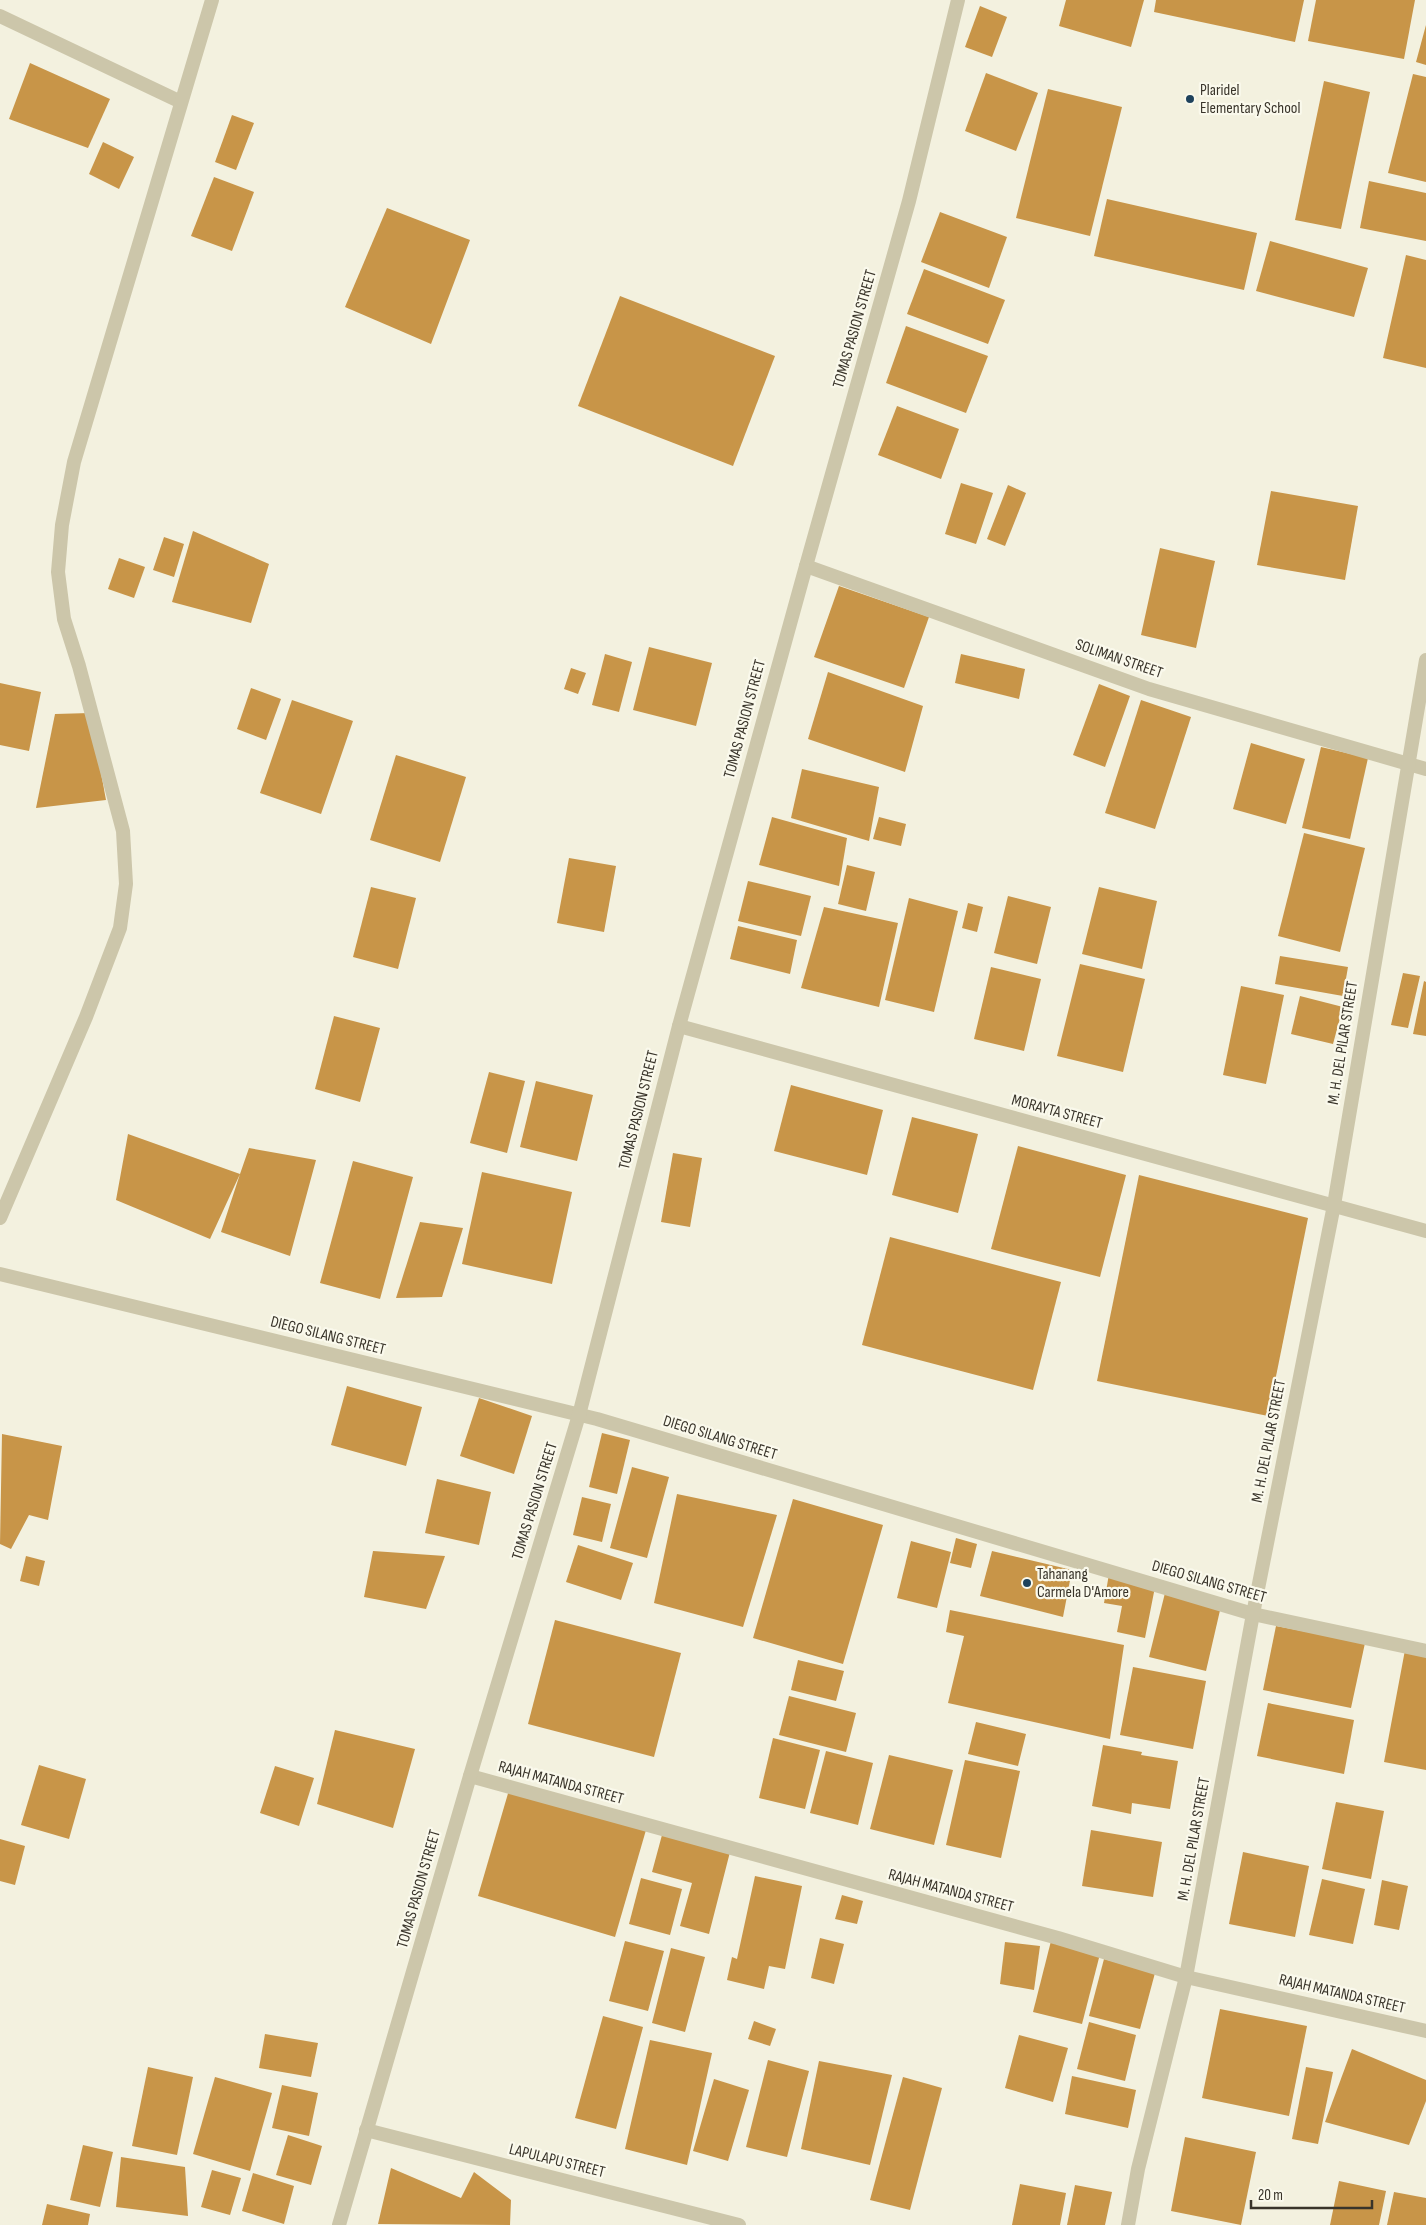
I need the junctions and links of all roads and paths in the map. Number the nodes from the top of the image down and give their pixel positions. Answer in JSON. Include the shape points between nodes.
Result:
{"nodes":[{"id":1,"x":212,"y":0,"type":"edge"},
{"id":2,"x":958,"y":0,"type":"edge"},
{"id":3,"x":0,"y":16,"type":"edge"},
{"id":4,"x":181,"y":102,"type":"junction"},
{"id":5,"x":806,"y":566,"type":"junction"},
{"id":6,"x":1426,"y":660,"type":"edge"},
{"id":7,"x":1407,"y":764,"type":"junction"},
{"id":8,"x":1426,"y":769,"type":"edge"},
{"id":9,"x":679,"y":1026,"type":"junction"},
{"id":10,"x":1334,"y":1205,"type":"junction"},
{"id":11,"x":0,"y":1218,"type":"edge"},
{"id":12,"x":1426,"y":1231,"type":"edge"},
{"id":13,"x":0,"y":1274,"type":"edge"},
{"id":14,"x":579,"y":1415,"type":"junction"},
{"id":15,"x":1253,"y":1614,"type":"junction"},
{"id":16,"x":1426,"y":1651,"type":"edge"},
{"id":17,"x":470,"y":1776,"type":"junction"},
{"id":18,"x":1186,"y":1977,"type":"junction"},
{"id":19,"x":1426,"y":2031,"type":"edge"},
{"id":20,"x":366,"y":2130,"type":"junction"},
{"id":21,"x":339,"y":2225,"type":"edge"},
{"id":22,"x":739,"y":2225,"type":"edge"},
{"id":23,"x":1128,"y":2225,"type":"edge"}],
"edges":[{"from":1,"to":4,"type":"street"},
{"from":2,"to":5,"type":"street","name":"TOMAS PASION STREET","via":[[909,201]]},
{"from":3,"to":4,"type":"street"},
{"from":4,"to":11,"type":"street","via":[[74,462],[62,525],[58,572],[64,619],[123,831],[126,884],[120,928],[86,1017]]},
{"from":5,"to":7,"type":"street","name":"SOLIMAN STREET","via":[[1149,689]]},
{"from":5,"to":9,"type":"street","name":"TOMAS PASION STREET"},
{"from":6,"to":7,"type":"street","name":"M. H. DEL PILAR STREET"},
{"from":7,"to":8,"type":"street","name":"SOLIMAN STREET"},
{"from":7,"to":10,"type":"street","name":"M. H. DEL PILAR STREET"},
{"from":9,"to":10,"type":"street","name":"MORAYTA STREET"},
{"from":9,"to":14,"type":"street","name":"TOMAS PASION STREET"},
{"from":10,"to":12,"type":"street","name":"MORAYTA STREET"},
{"from":10,"to":15,"type":"street","name":"M. H. DEL PILAR STREET"},
{"from":13,"to":14,"type":"street","name":"DIEGO SILANG STREET"},
{"from":14,"to":15,"type":"street","name":"DIEGO SILANG STREET"},
{"from":14,"to":17,"type":"street","name":"TOMAS PASION STREET"},
{"from":15,"to":16,"type":"street","name":"DIEGO SILANG STREET"},
{"from":15,"to":18,"type":"street","name":"M. H. DEL PILAR STREET"},
{"from":17,"to":18,"type":"street","name":"RAJAH MATANDA STREET","via":[[1058,1938]]},
{"from":17,"to":20,"type":"street","name":"TOMAS PASION STREET"},
{"from":18,"to":19,"type":"street","name":"RAJAH MATANDA STREET"},
{"from":18,"to":23,"type":"street","name":"M. H. DEL PILAR STREET","via":[[1138,2168]]},
{"from":20,"to":21,"type":"street","name":"TOMAS PASION STREET"},
{"from":20,"to":22,"type":"street","name":"LAPULAPU STREET"}]}
